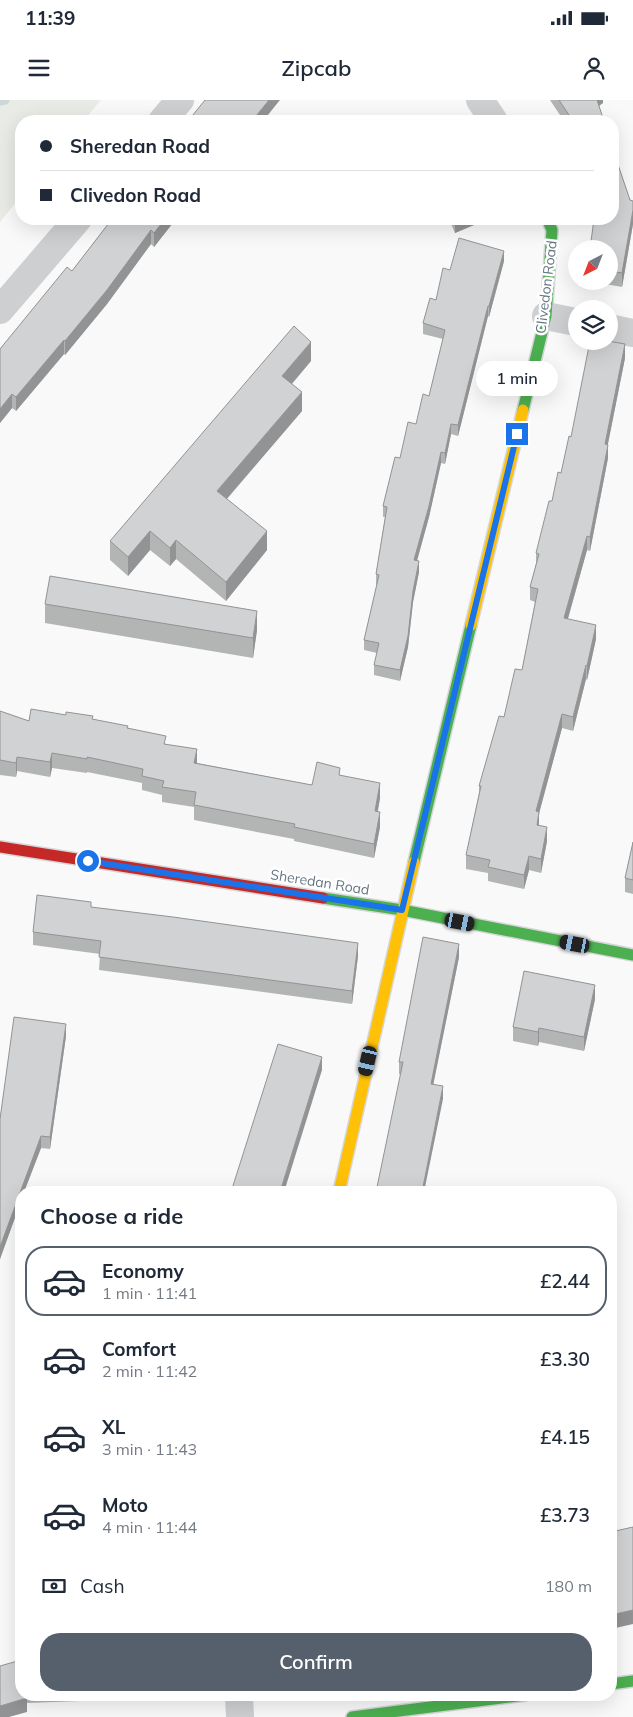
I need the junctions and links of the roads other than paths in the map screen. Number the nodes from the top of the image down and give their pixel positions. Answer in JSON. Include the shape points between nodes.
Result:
{"nodes":[{"id":1,"x":180,"y":100,"type":"edge"},
{"id":2,"x":480,"y":100,"type":"edge"},
{"id":3,"x":167,"y":115,"type":"edge"},
{"id":4,"x":490,"y":115,"type":"edge"},
{"id":5,"x":73,"y":225,"type":"edge"},
{"id":6,"x":550,"y":225,"type":"edge"},
{"id":7,"x":0,"y":310,"type":"edge"},
{"id":8,"x":546,"y":316,"type":"junction"},
{"id":9,"x":568,"y":320,"type":"edge"},
{"id":10,"x":618,"y":330,"type":"edge"},
{"id":11,"x":633,"y":333,"type":"edge"},
{"id":12,"x":0,"y":848,"type":"edge"},
{"id":13,"x":402,"y":910,"type":"junction"},
{"id":14,"x":633,"y":955,"type":"edge"},
{"id":15,"x":340,"y":1186,"type":"edge"},
{"id":16,"x":633,"y":1682,"type":"edge"},
{"id":17,"x":617,"y":1683,"type":"edge"},
{"id":18,"x":239,"y":1701,"type":"edge"},
{"id":19,"x":478,"y":1701,"type":"edge"},
{"id":20,"x":240,"y":1717,"type":"edge"},
{"id":21,"x":352,"y":1717,"type":"edge"}],
"edges":[{"from":1,"to":3,"type":"street"},
{"from":2,"to":4,"type":"street"},
{"from":5,"to":7,"type":"street"},
{"from":6,"to":8,"type":"street","name":"Clivedon Road"},
{"from":8,"to":9,"type":"street"},
{"from":8,"to":13,"type":"street","name":"Clivedon Road"},
{"from":10,"to":11,"type":"street"},
{"from":12,"to":13,"type":"street","name":"Sheredan Road"},
{"from":13,"to":14,"type":"street","name":"Sheredan Road"},
{"from":13,"to":15,"type":"street","name":"Clivedon Road"},
{"from":16,"to":17,"type":"street"},
{"from":18,"to":20,"type":"street"},
{"from":19,"to":21,"type":"street"}]}
